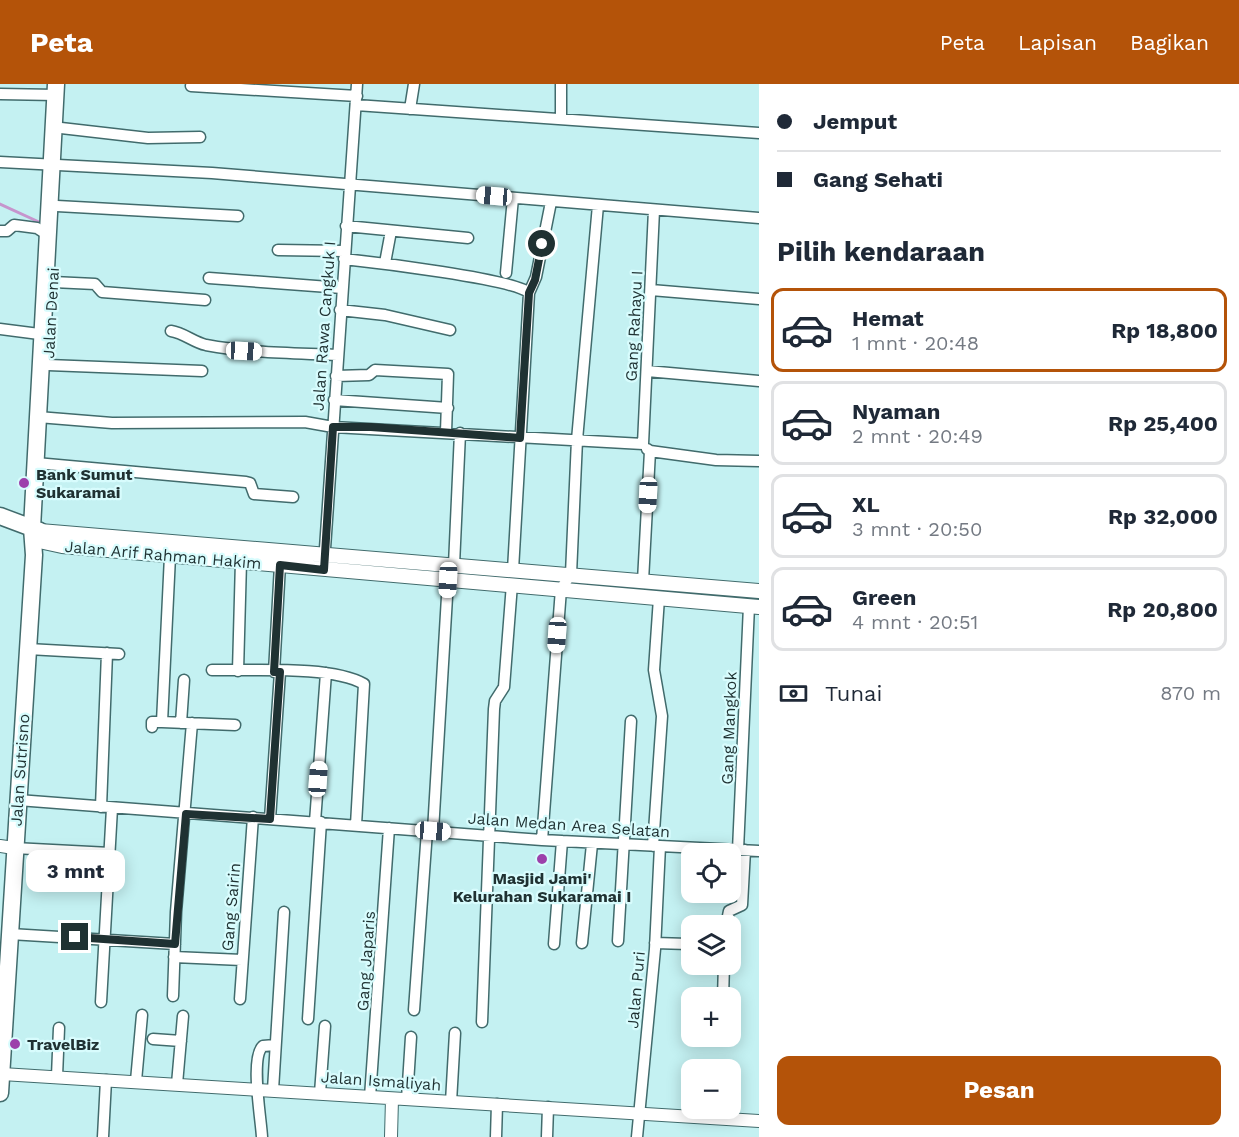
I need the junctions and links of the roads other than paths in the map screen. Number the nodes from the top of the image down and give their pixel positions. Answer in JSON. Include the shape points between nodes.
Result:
{"nodes":[{"id":1,"x":357,"y":84,"type":"edge"},
{"id":2,"x":414,"y":84,"type":"edge"},
{"id":3,"x":561,"y":84,"type":"edge"},
{"id":4,"x":191,"y":86,"type":"dead end"},
{"id":5,"x":59,"y":88,"type":"edge"},
{"id":6,"x":0,"y":94,"type":"edge"},
{"id":7,"x":356,"y":100,"type":"junction"},
{"id":8,"x":410,"y":109,"type":"junction"},
{"id":9,"x":561,"y":119,"type":"junction"},
{"id":10,"x":62,"y":128,"type":"junction"},
{"id":11,"x":759,"y":133,"type":"edge"},
{"id":12,"x":200,"y":137,"type":"dead end"},
{"id":13,"x":0,"y":162,"type":"edge"},
{"id":14,"x":55,"y":164,"type":"junction"},
{"id":15,"x":350,"y":184,"type":"junction"},
{"id":16,"x":513,"y":198,"type":"junction"},
{"id":17,"x":551,"y":202,"type":"junction"},
{"id":18,"x":598,"y":205,"type":"junction"},
{"id":19,"x":57,"y":206,"type":"junction"},
{"id":20,"x":654,"y":210,"type":"junction"},
{"id":21,"x":238,"y":216,"type":"dead end"},
{"id":22,"x":759,"y":218,"type":"edge"},
{"id":23,"x":346,"y":226,"type":"junction"},
{"id":24,"x":0,"y":231,"type":"edge"},
{"id":25,"x":391,"y":231,"type":"junction"},
{"id":26,"x":51,"y":236,"type":"junction"},
{"id":27,"x":468,"y":238,"type":"dead end"},
{"id":28,"x":278,"y":250,"type":"dead end"},
{"id":29,"x":344,"y":255,"type":"junction"},
{"id":30,"x":385,"y":263,"type":"junction"},
{"id":31,"x":506,"y":273,"type":"dead end"},
{"id":32,"x":209,"y":278,"type":"dead end"},
{"id":33,"x":53,"y":282,"type":"junction"},
{"id":34,"x":342,"y":288,"type":"junction"},
{"id":35,"x":651,"y":291,"type":"junction"},
{"id":36,"x":529,"y":293,"type":"junction"},
{"id":37,"x":759,"y":299,"type":"edge"},
{"id":38,"x":205,"y":300,"type":"dead end"},
{"id":39,"x":340,"y":310,"type":"junction"},
{"id":40,"x":0,"y":329,"type":"edge"},
{"id":41,"x":450,"y":330,"type":"dead end"},
{"id":42,"x":171,"y":331,"type":"dead end"},
{"id":43,"x":46,"y":335,"type":"junction"},
{"id":44,"x":337,"y":355,"type":"junction"},
{"id":45,"x":48,"y":365,"type":"junction"},
{"id":46,"x":202,"y":371,"type":"dead end"},
{"id":47,"x":646,"y":371,"type":"junction"},
{"id":48,"x":336,"y":376,"type":"junction"},
{"id":49,"x":759,"y":381,"type":"edge"},
{"id":50,"x":334,"y":400,"type":"junction"},
{"id":51,"x":448,"y":408,"type":"junction"},
{"id":52,"x":42,"y":417,"type":"junction"},
{"id":53,"x":333,"y":427,"type":"junction"},
{"id":54,"x":447,"y":432,"type":"junction"},
{"id":55,"x":460,"y":433,"type":"junction"},
{"id":56,"x":520,"y":438,"type":"junction"},
{"id":57,"x":577,"y":440,"type":"junction"},
{"id":58,"x":646,"y":448,"type":"junction"},
{"id":59,"x":759,"y":461,"type":"edge"},
{"id":60,"x":39,"y":463,"type":"junction"},
{"id":61,"x":293,"y":497,"type":"dead end"},
{"id":62,"x":0,"y":516,"type":"edge"},
{"id":63,"x":0,"y":526,"type":"edge"},
{"id":64,"x":36,"y":539,"type":"junction"},
{"id":65,"x":170,"y":556,"type":"junction"},
{"id":66,"x":241,"y":561,"type":"junction"},
{"id":67,"x":324,"y":562,"type":"junction"},
{"id":68,"x":280,"y":565,"type":"junction"},
{"id":69,"x":454,"y":565,"type":"junction"},
{"id":70,"x":513,"y":570,"type":"junction"},
{"id":71,"x":571,"y":574,"type":"junction"},
{"id":72,"x":448,"y":580,"type":"junction"},
{"id":73,"x":643,"y":581,"type":"junction"},
{"id":74,"x":512,"y":585,"type":"junction"},
{"id":75,"x":561,"y":589,"type":"junction"},
{"id":76,"x":759,"y":591,"type":"edge"},
{"id":77,"x":659,"y":598,"type":"junction"},
{"id":78,"x":754,"y":607,"type":"edge"},
{"id":79,"x":28,"y":649,"type":"junction"},
{"id":80,"x":107,"y":653,"type":"junction"},
{"id":81,"x":119,"y":654,"type":"dead end"},
{"id":82,"x":212,"y":670,"type":"dead end"},
{"id":83,"x":238,"y":670,"type":"junction"},
{"id":84,"x":277,"y":672,"type":"junction"},
{"id":85,"x":326,"y":673,"type":"junction"},
{"id":86,"x":184,"y":680,"type":"dead end"},
{"id":87,"x":631,"y":721,"type":"dead end"},
{"id":88,"x":187,"y":723,"type":"junction"},
{"id":89,"x":235,"y":725,"type":"dead end"},
{"id":90,"x":18,"y":800,"type":"junction"},
{"id":91,"x":106,"y":808,"type":"junction"},
{"id":92,"x":186,"y":814,"type":"junction"},
{"id":93,"x":253,"y":818,"type":"junction"},
{"id":94,"x":270,"y":819,"type":"junction"},
{"id":95,"x":318,"y":822,"type":"junction"},
{"id":96,"x":356,"y":825,"type":"junction"},
{"id":97,"x":389,"y":828,"type":"junction"},
{"id":98,"x":430,"y":831,"type":"junction"},
{"id":99,"x":491,"y":835,"type":"junction"},
{"id":100,"x":542,"y":840,"type":"junction"},
{"id":101,"x":562,"y":841,"type":"junction"},
{"id":102,"x":592,"y":844,"type":"junction"},
{"id":103,"x":624,"y":846,"type":"junction"},
{"id":104,"x":656,"y":846,"type":"junction"},
{"id":105,"x":7,"y":847,"type":"edge"},
{"id":106,"x":681,"y":847,"type":"edge"},
{"id":107,"x":741,"y":850,"type":"junction"},
{"id":108,"x":759,"y":851,"type":"edge"},
{"id":109,"x":110,"y":853,"type":"junction"},
{"id":110,"x":284,"y":912,"type":"dead end"},
{"id":111,"x":728,"y":915,"type":"edge"},
{"id":112,"x":10,"y":934,"type":"junction"},
{"id":113,"x":105,"y":939,"type":"junction"},
{"id":114,"x":618,"y":941,"type":"dead end"},
{"id":115,"x":582,"y":943,"type":"dead end"},
{"id":116,"x":655,"y":943,"type":"junction"},
{"id":117,"x":175,"y":944,"type":"junction"},
{"id":118,"x":554,"y":944,"type":"dead end"},
{"id":119,"x":681,"y":944,"type":"edge"},
{"id":120,"x":174,"y":957,"type":"junction"},
{"id":121,"x":242,"y":960,"type":"junction"},
{"id":122,"x":173,"y":996,"type":"dead end"},
{"id":123,"x":240,"y":999,"type":"dead end"},
{"id":124,"x":101,"y":1002,"type":"dead end"},
{"id":125,"x":414,"y":1010,"type":"dead end"},
{"id":126,"x":142,"y":1015,"type":"dead end"},
{"id":127,"x":183,"y":1016,"type":"dead end"},
{"id":128,"x":2,"y":1018,"type":"edge"},
{"id":129,"x":308,"y":1019,"type":"dead end"},
{"id":130,"x":482,"y":1022,"type":"dead end"},
{"id":131,"x":325,"y":1026,"type":"dead end"},
{"id":132,"x":59,"y":1028,"type":"dead end"},
{"id":133,"x":455,"y":1033,"type":"dead end"},
{"id":134,"x":411,"y":1037,"type":"dead end"},
{"id":135,"x":153,"y":1039,"type":"dead end"},
{"id":136,"x":181,"y":1041,"type":"junction"},
{"id":137,"x":275,"y":1045,"type":"junction"},
{"id":138,"x":2,"y":1074,"type":"junction"},
{"id":139,"x":57,"y":1076,"type":"junction"},
{"id":140,"x":106,"y":1080,"type":"junction"},
{"id":141,"x":136,"y":1081,"type":"junction"},
{"id":142,"x":177,"y":1084,"type":"junction"},
{"id":143,"x":257,"y":1089,"type":"junction"},
{"id":144,"x":273,"y":1090,"type":"junction"},
{"id":145,"x":0,"y":1093,"type":"edge"},
{"id":146,"x":320,"y":1093,"type":"junction"},
{"id":147,"x":370,"y":1097,"type":"junction"},
{"id":148,"x":392,"y":1099,"type":"junction"},
{"id":149,"x":407,"y":1099,"type":"junction"},
{"id":150,"x":451,"y":1102,"type":"junction"},
{"id":151,"x":497,"y":1104,"type":"junction"},
{"id":152,"x":548,"y":1107,"type":"junction"},
{"id":153,"x":638,"y":1115,"type":"junction"},
{"id":154,"x":759,"y":1121,"type":"edge"},
{"id":155,"x":104,"y":1137,"type":"edge"},
{"id":156,"x":262,"y":1137,"type":"edge"},
{"id":157,"x":391,"y":1137,"type":"edge"},
{"id":158,"x":496,"y":1137,"type":"edge"},
{"id":159,"x":547,"y":1137,"type":"edge"},
{"id":160,"x":637,"y":1137,"type":"edge"}],
"edges":[{"from":1,"to":7,"type":"street","name":"Jalan Rawa Cangkuk I"},
{"from":2,"to":8,"type":"street"},
{"from":3,"to":9,"type":"street"},
{"from":4,"to":7,"type":"street"},
{"from":5,"to":6,"type":"street"},
{"from":5,"to":10,"type":"main road","name":"Jalan Denai"},
{"from":5,"to":14,"type":"main road","name":"Jalan Denai"},
{"from":7,"to":8,"type":"street"},
{"from":7,"to":15,"type":"street","name":"Jalan Rawa Cangkuk I"},
{"from":8,"to":9,"type":"street"},
{"from":9,"to":11,"type":"street"},
{"from":10,"to":12,"type":"street","via":[[148,138]]},
{"from":10,"to":14,"type":"main road","name":"Jalan Denai"},
{"from":13,"to":14,"type":"street"},
{"from":14,"to":15,"type":"street"},
{"from":14,"to":19,"type":"main road","name":"Jalan Denai"},
{"from":14,"to":26,"type":"main road","name":"Jalan Denai"},
{"from":15,"to":16,"type":"street"},
{"from":15,"to":23,"type":"street","name":"Jalan Rawa Cangkuk I"},
{"from":16,"to":17,"type":"street"},
{"from":16,"to":31,"type":"street"},
{"from":17,"to":18,"type":"street"},
{"from":17,"to":36,"type":"street"},
{"from":18,"to":20,"type":"street"},
{"from":18,"to":57,"type":"street"},
{"from":19,"to":21,"type":"street"},
{"from":19,"to":26,"type":"main road","name":"Jalan Denai"},
{"from":20,"to":22,"type":"street"},
{"from":20,"to":35,"type":"street","name":"Gang Rahayu I"},
{"from":23,"to":25,"type":"street"},
{"from":23,"to":29,"type":"street","name":"Jalan Rawa Cangkuk I"},
{"from":24,"to":26,"type":"street","via":[[14,225],[39,228]]},
{"from":25,"to":27,"type":"street"},
{"from":25,"to":30,"type":"street"},
{"from":26,"to":33,"type":"main road","name":"Jalan Denai"},
{"from":26,"to":43,"type":"main road","name":"Jalan Denai"},
{"from":28,"to":29,"type":"street"},
{"from":29,"to":30,"type":"street"},
{"from":29,"to":34,"type":"street","name":"Jalan Rawa Cangkuk I"},
{"from":30,"to":36,"type":"street","via":[[517,287]]},
{"from":32,"to":34,"type":"street"},
{"from":33,"to":38,"type":"street","via":[[95,284],[102,292]]},
{"from":33,"to":43,"type":"main road","name":"Jalan Denai"},
{"from":34,"to":39,"type":"street","name":"Jalan Rawa Cangkuk I"},
{"from":35,"to":37,"type":"street"},
{"from":35,"to":47,"type":"street","name":"Gang Rahayu I"},
{"from":36,"to":56,"type":"street"},
{"from":39,"to":41,"type":"street","via":[[385,315]]},
{"from":39,"to":44,"type":"street","name":"Jalan Rawa Cangkuk I"},
{"from":40,"to":43,"type":"street"},
{"from":42,"to":44,"type":"street","via":[[200,343],[244,351]]},
{"from":43,"to":45,"type":"main road","name":"Jalan Denai"},
{"from":43,"to":52,"type":"main road","name":"Jalan Denai"},
{"from":44,"to":48,"type":"street","name":"Jalan Rawa Cangkuk I"},
{"from":45,"to":46,"type":"street"},
{"from":45,"to":52,"type":"main road","name":"Jalan Denai"},
{"from":47,"to":49,"type":"street"},
{"from":47,"to":58,"type":"street","name":"Gang Rahayu I"},
{"from":48,"to":50,"type":"street","name":"Jalan Rawa Cangkuk I"},
{"from":48,"to":51,"type":"street","via":[[369,375],[375,370],[448,374]]},
{"from":50,"to":51,"type":"street"},
{"from":50,"to":53,"type":"street","name":"Jalan Rawa Cangkuk I"},
{"from":51,"to":54,"type":"street"},
{"from":52,"to":53,"type":"street","via":[[112,423],[305,422]]},
{"from":52,"to":60,"type":"main road","name":"Jalan Denai"},
{"from":53,"to":54,"type":"street"},
{"from":53,"to":67,"type":"street","name":"Jalan Rawa Cangkuk I"},
{"from":54,"to":55,"type":"street"},
{"from":55,"to":56,"type":"street"},
{"from":55,"to":69,"type":"street"},
{"from":56,"to":57,"type":"street"},
{"from":56,"to":70,"type":"street"},
{"from":57,"to":58,"type":"street"},
{"from":57,"to":71,"type":"street"},
{"from":58,"to":59,"type":"street","via":[[716,460]]},
{"from":58,"to":73,"type":"street","name":"Gang Rahayu I"},
{"from":60,"to":61,"type":"street","via":[[246,482],[254,494]]},
{"from":60,"to":64,"type":"main road","name":"Jalan Denai"},
{"from":62,"to":64,"type":"main road","name":"Jalan Arif Rahman Hakim"},
{"from":63,"to":64,"type":"main road","name":"Jalan Arif Rahman Hakim"},
{"from":64,"to":65,"type":"main road","name":"Jalan Arif Rahman Hakim","via":[[62,546]]},
{"from":64,"to":67,"type":"main road","name":"Jalan Arif Rahman Hakim"},
{"from":64,"to":79,"type":"main road","name":"Jalan Sutrisno"},
{"from":65,"to":66,"type":"main road","name":"Jalan Arif Rahman Hakim"},
{"from":65,"to":88,"type":"street","via":[[157,724]]},
{"from":66,"to":68,"type":"main road","name":"Jalan Arif Rahman Hakim"},
{"from":66,"to":83,"type":"street"},
{"from":67,"to":68,"type":"main road","name":"Jalan Arif Rahman Hakim"},
{"from":67,"to":69,"type":"main road","name":"Jalan Arif Rahman Hakim"},
{"from":67,"to":72,"type":"main road","name":"Jalan Arif Rahman Hakim"},
{"from":68,"to":84,"type":"street"},
{"from":69,"to":70,"type":"main road","name":"Jalan Arif Rahman Hakim"},
{"from":70,"to":71,"type":"main road","name":"Jalan Arif Rahman Hakim"},
{"from":71,"to":73,"type":"main road","name":"Jalan Arif Rahman Hakim"},
{"from":71,"to":75,"type":"street"},
{"from":72,"to":74,"type":"main road","name":"Jalan Arif Rahman Hakim"},
{"from":72,"to":98,"type":"street"},
{"from":73,"to":76,"type":"main road","name":"Jalan Arif Rahman Hakim"},
{"from":74,"to":75,"type":"main road","name":"Jalan Arif Rahman Hakim"},
{"from":74,"to":99,"type":"street","via":[[505,680],[494,709]]},
{"from":75,"to":77,"type":"main road","name":"Jalan Arif Rahman Hakim"},
{"from":75,"to":100,"type":"street"},
{"from":77,"to":78,"type":"main road","name":"Jalan Arif Rahman Hakim"},
{"from":77,"to":104,"type":"street","name":"Jalan Puri","via":[[654,670],[662,716]]},
{"from":78,"to":107,"type":"street","name":"Gang Mangkok"},
{"from":79,"to":80,"type":"street"},
{"from":79,"to":90,"type":"main road","name":"Jalan Sutrisno"},
{"from":80,"to":81,"type":"street"},
{"from":80,"to":91,"type":"street"},
{"from":82,"to":83,"type":"street"},
{"from":83,"to":84,"type":"street"},
{"from":84,"to":85,"type":"street"},
{"from":84,"to":94,"type":"street"},
{"from":85,"to":95,"type":"street"},
{"from":85,"to":96,"type":"street","via":[[364,684]]},
{"from":86,"to":88,"type":"street"},
{"from":87,"to":103,"type":"street"},
{"from":88,"to":89,"type":"street"},
{"from":88,"to":92,"type":"street"},
{"from":90,"to":91,"type":"street","name":"Jalan Medan Area Selatan"},
{"from":90,"to":105,"type":"main road","name":"Jalan Sutrisno"},
{"from":91,"to":92,"type":"street","name":"Jalan Medan Area Selatan"},
{"from":91,"to":109,"type":"street"},
{"from":92,"to":93,"type":"street","name":"Jalan Medan Area Selatan"},
{"from":92,"to":117,"type":"street"},
{"from":93,"to":94,"type":"street","name":"Jalan Medan Area Selatan"},
{"from":93,"to":121,"type":"street","name":"Gang Sairin"},
{"from":94,"to":95,"type":"street","name":"Jalan Medan Area Selatan"},
{"from":95,"to":96,"type":"street","name":"Jalan Medan Area Selatan"},
{"from":95,"to":129,"type":"street"},
{"from":96,"to":97,"type":"street","name":"Jalan Medan Area Selatan"},
{"from":97,"to":98,"type":"street","name":"Jalan Medan Area Selatan"},
{"from":97,"to":147,"type":"street","name":"Gang Japaris"},
{"from":98,"to":99,"type":"street","name":"Jalan Medan Area Selatan"},
{"from":98,"to":125,"type":"street"},
{"from":99,"to":100,"type":"street","name":"Jalan Medan Area Selatan"},
{"from":99,"to":130,"type":"street"},
{"from":100,"to":101,"type":"street","name":"Jalan Medan Area Selatan"},
{"from":101,"to":102,"type":"street","name":"Jalan Medan Area Selatan"},
{"from":101,"to":118,"type":"street"},
{"from":102,"to":103,"type":"street","name":"Jalan Medan Area Selatan"},
{"from":102,"to":115,"type":"street"},
{"from":103,"to":104,"type":"street","name":"Jalan Medan Area Selatan"},
{"from":103,"to":114,"type":"street"},
{"from":104,"to":106,"type":"street","name":"Jalan Medan Area Selatan"},
{"from":104,"to":116,"type":"street","name":"Jalan Puri"},
{"from":105,"to":109,"type":"street"},
{"from":105,"to":112,"type":"main road","name":"Jalan Sutrisno"},
{"from":107,"to":108,"type":"street","name":"Jalan Medan Area Selatan"},
{"from":107,"to":111,"type":"street","name":"Gang Mangkok","via":[[742,905]]},
{"from":109,"to":113,"type":"street"},
{"from":110,"to":137,"type":"street"},
{"from":112,"to":113,"type":"street"},
{"from":112,"to":128,"type":"main road","name":"Jalan Sutrisno"},
{"from":113,"to":117,"type":"street"},
{"from":113,"to":124,"type":"street"},
{"from":116,"to":119,"type":"street"},
{"from":116,"to":153,"type":"street","name":"Jalan Puri"},
{"from":117,"to":120,"type":"street"},
{"from":120,"to":121,"type":"street"},
{"from":120,"to":122,"type":"street"},
{"from":121,"to":123,"type":"street","name":"Gang Sairin"},
{"from":126,"to":141,"type":"street"},
{"from":127,"to":136,"type":"street"},
{"from":128,"to":138,"type":"main road","name":"Jalan Sutrisno"},
{"from":131,"to":146,"type":"street"},
{"from":132,"to":139,"type":"street"},
{"from":133,"to":150,"type":"street"},
{"from":134,"to":149,"type":"street"},
{"from":135,"to":136,"type":"street"},
{"from":136,"to":142,"type":"street"},
{"from":137,"to":143,"type":"street","via":[[260,1047]]},
{"from":137,"to":144,"type":"street"},
{"from":138,"to":139,"type":"street","name":"Jalan Ismaliyah"},
{"from":138,"to":145,"type":"main road","name":"Jalan Sutrisno"},
{"from":139,"to":140,"type":"street","name":"Jalan Ismaliyah"},
{"from":140,"to":141,"type":"street","name":"Jalan Ismaliyah"},
{"from":140,"to":155,"type":"street"},
{"from":141,"to":142,"type":"street","name":"Jalan Ismaliyah"},
{"from":142,"to":143,"type":"street","name":"Jalan Ismaliyah"},
{"from":143,"to":144,"type":"street","name":"Jalan Ismaliyah"},
{"from":143,"to":156,"type":"street"},
{"from":144,"to":146,"type":"street","name":"Jalan Ismaliyah"},
{"from":146,"to":147,"type":"street","name":"Jalan Ismaliyah"},
{"from":147,"to":148,"type":"street","name":"Jalan Ismaliyah"},
{"from":148,"to":149,"type":"street","name":"Jalan Ismaliyah"},
{"from":148,"to":157,"type":"street"},
{"from":149,"to":150,"type":"street","name":"Jalan Ismaliyah"},
{"from":150,"to":151,"type":"street","name":"Jalan Ismaliyah"},
{"from":151,"to":152,"type":"street","name":"Jalan Ismaliyah"},
{"from":151,"to":158,"type":"street"},
{"from":152,"to":153,"type":"street","name":"Jalan Ismaliyah"},
{"from":152,"to":159,"type":"street"},
{"from":153,"to":154,"type":"street","name":"Jalan Ismaliyah"},
{"from":153,"to":160,"type":"street","name":"Jalan Puri"}]}
